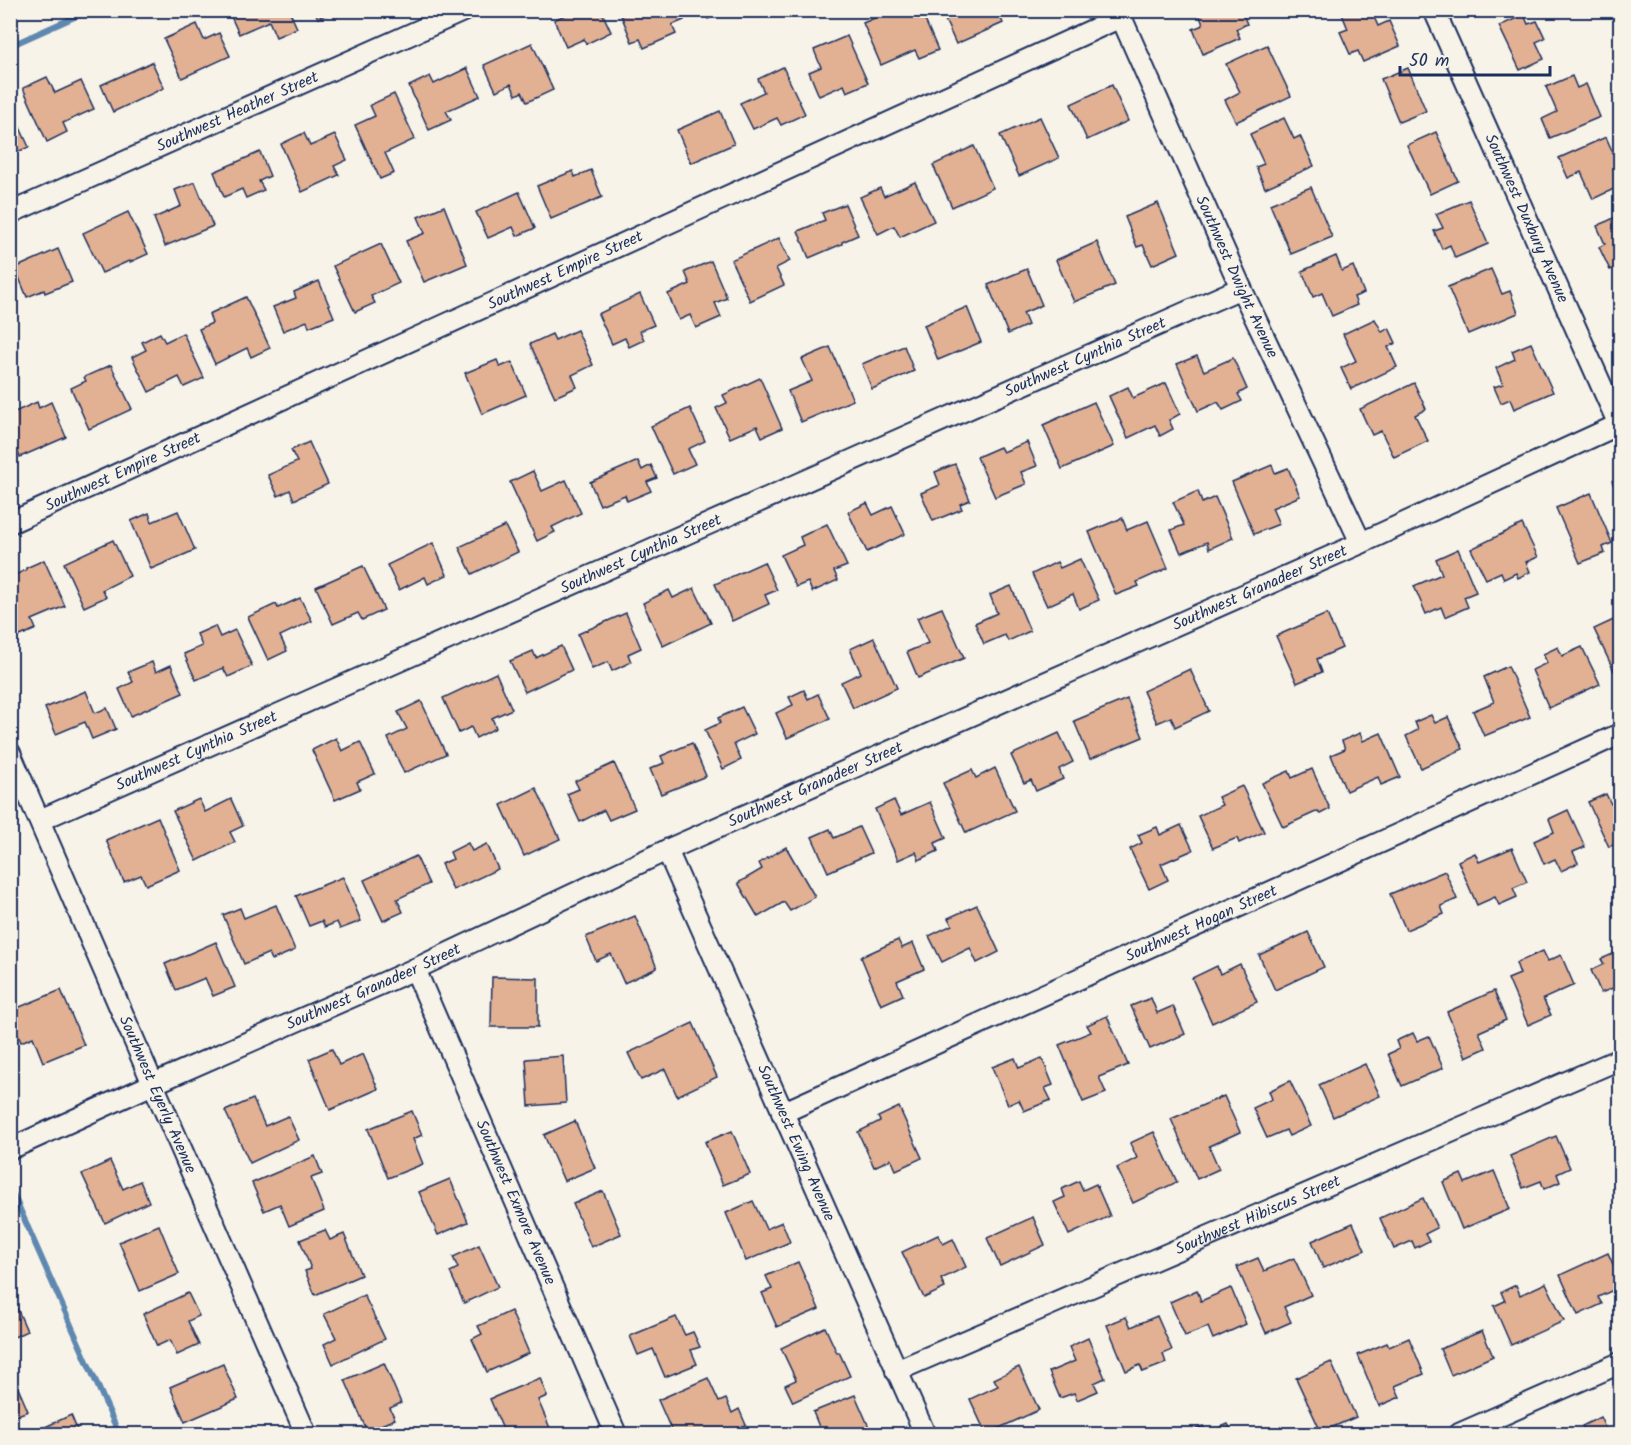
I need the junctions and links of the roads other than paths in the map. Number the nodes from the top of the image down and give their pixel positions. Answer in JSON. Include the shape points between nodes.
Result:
{"nodes":[{"id":1,"x":465,"y":10,"type":"edge"},
{"id":2,"x":1434,"y":10,"type":"edge"},
{"id":3,"x":1119,"y":14,"type":"edge"},
{"id":4,"x":10,"y":213,"type":"edge"},
{"id":5,"x":1241,"y":288,"type":"junction"},
{"id":6,"x":1620,"y":424,"type":"edge"},
{"id":7,"x":10,"y":523,"type":"edge"},
{"id":8,"x":1361,"y":543,"type":"junction"},
{"id":9,"x":1620,"y":734,"type":"edge"},
{"id":10,"x":10,"y":753,"type":"edge"},
{"id":11,"x":40,"y":820,"type":"junction"},
{"id":12,"x":667,"y":850,"type":"junction"},
{"id":13,"x":415,"y":969,"type":"junction"},
{"id":14,"x":1620,"y":1059,"type":"edge"},
{"id":15,"x":153,"y":1084,"type":"junction"},
{"id":16,"x":782,"y":1113,"type":"junction"},
{"id":17,"x":10,"y":1149,"type":"edge"},
{"id":18,"x":1620,"y":1363,"type":"edge"},
{"id":19,"x":896,"y":1371,"type":"junction"},
{"id":20,"x":306,"y":1434,"type":"edge"},
{"id":21,"x":616,"y":1434,"type":"edge"},
{"id":22,"x":925,"y":1434,"type":"edge"},
{"id":23,"x":1459,"y":1434,"type":"edge"}],
"edges":[{"from":1,"to":4,"type":"street","name":"Southwest Heather Street"},
{"from":2,"to":6,"type":"street","name":"Southwest Duxbury Avenue"},
{"from":3,"to":5,"type":"street","name":"Southwest Dwight Avenue"},
{"from":3,"to":7,"type":"street","name":"Southwest Empire Street"},
{"from":5,"to":8,"type":"street","name":"Southwest Dwight Avenue"},
{"from":5,"to":11,"type":"street","name":"Southwest Cynthia Street"},
{"from":6,"to":8,"type":"street","name":"Southwest Granadeer Street"},
{"from":8,"to":12,"type":"street","name":"Southwest Granadeer Street"},
{"from":9,"to":16,"type":"street","name":"Southwest Hogan Street"},
{"from":10,"to":11,"type":"street","name":"Southwest Eyerly Avenue"},
{"from":11,"to":15,"type":"street","name":"Southwest Eyerly Avenue"},
{"from":12,"to":13,"type":"street","name":"Southwest Granadeer Street"},
{"from":12,"to":16,"type":"street","name":"Southwest Ewing Avenue"},
{"from":13,"to":15,"type":"street","name":"Southwest Granadeer Street"},
{"from":13,"to":21,"type":"street","name":"Southwest Exmore Avenue"},
{"from":14,"to":19,"type":"street","name":"Southwest Hibiscus Street"},
{"from":15,"to":17,"type":"street","name":"Southwest Granadeer Street"},
{"from":15,"to":20,"type":"street","name":"Southwest Eyerly Avenue"},
{"from":16,"to":19,"type":"street","name":"Southwest Ewing Avenue"},
{"from":18,"to":23,"type":"street"},
{"from":19,"to":22,"type":"street","name":"Southwest Ewing Avenue"}]}
